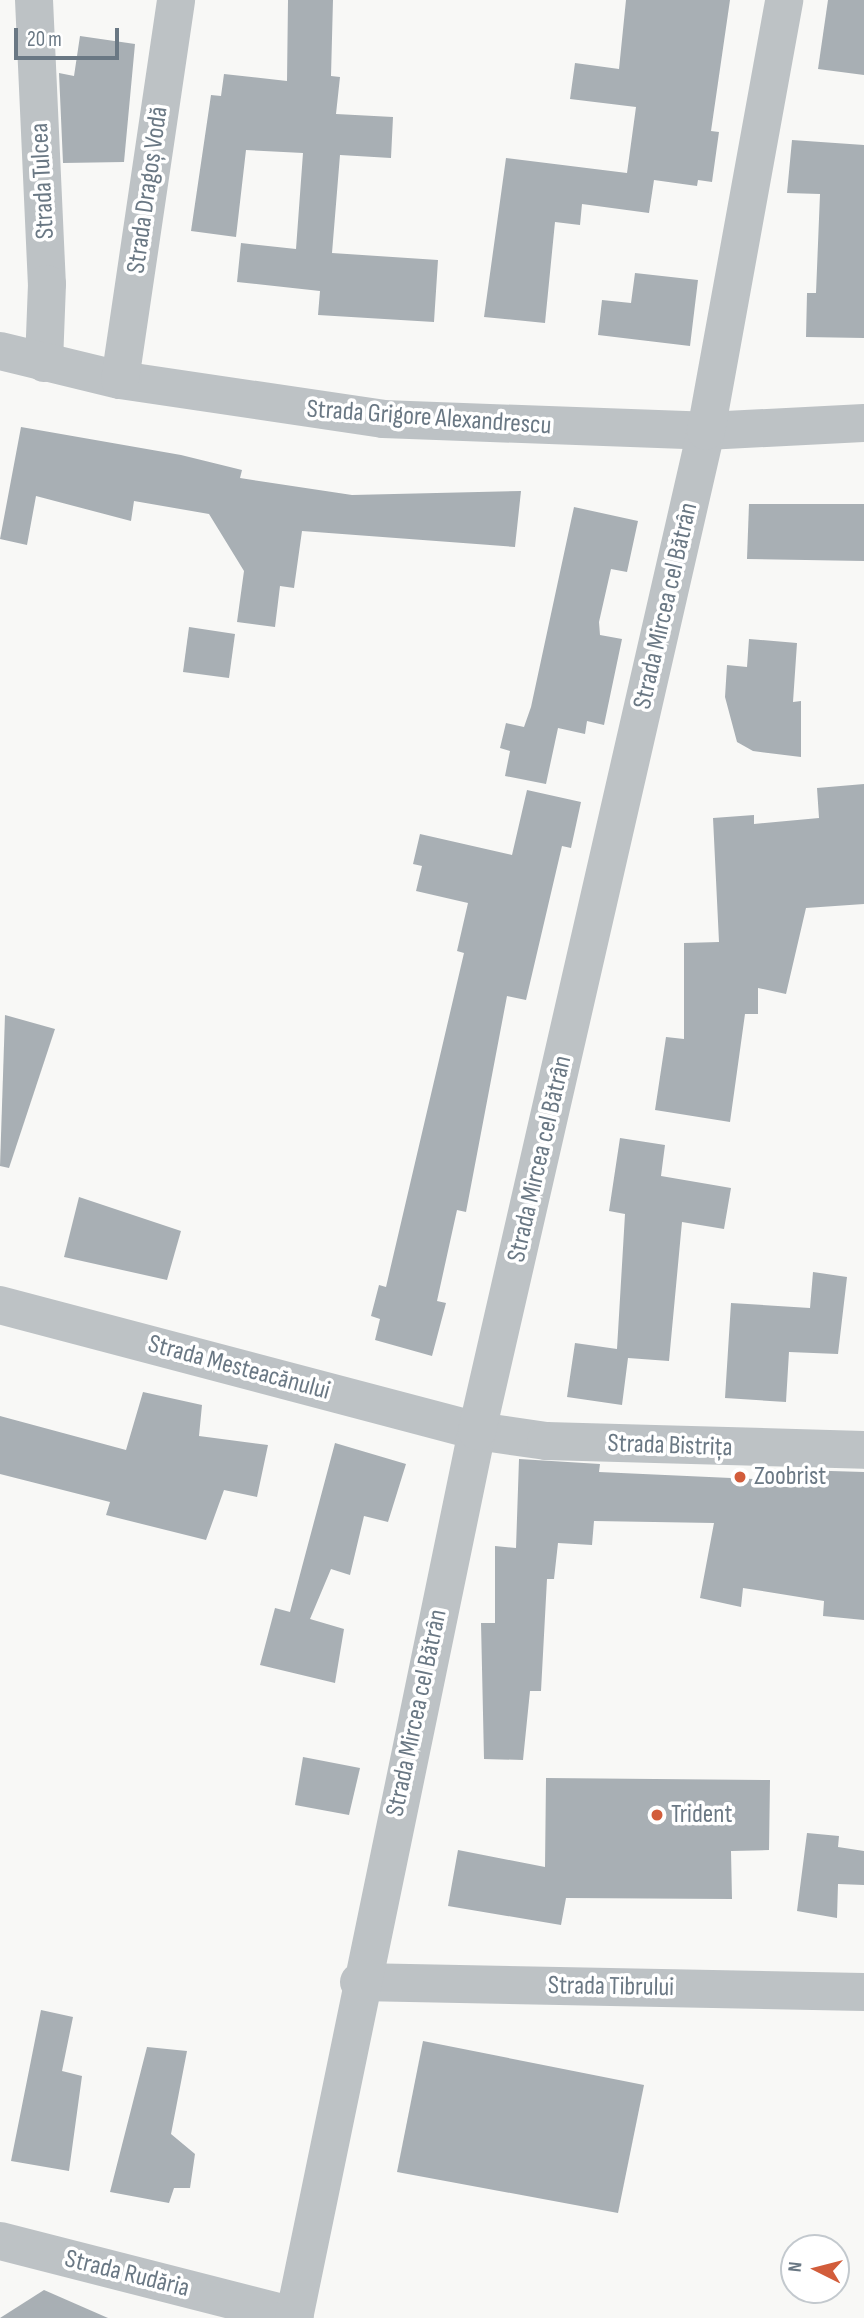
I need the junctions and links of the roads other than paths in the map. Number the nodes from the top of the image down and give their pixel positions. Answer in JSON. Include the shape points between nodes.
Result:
{"nodes":[{"id":1,"x":34,"y":0,"type":"edge"},
{"id":2,"x":176,"y":0,"type":"edge"},
{"id":3,"x":784,"y":0,"type":"edge"},
{"id":4,"x":0,"y":351,"type":"edge"},
{"id":5,"x":44,"y":363,"type":"junction"},
{"id":6,"x":120,"y":380,"type":"junction"},
{"id":7,"x":864,"y":423,"type":"edge"},
{"id":8,"x":706,"y":431,"type":"junction"},
{"id":9,"x":0,"y":1305,"type":"edge"},
{"id":10,"x":477,"y":1431,"type":"junction"},
{"id":11,"x":864,"y":1450,"type":"edge"},
{"id":12,"x":359,"y":1982,"type":"junction"},
{"id":13,"x":864,"y":1992,"type":"edge"},
{"id":14,"x":0,"y":2241,"type":"edge"},
{"id":15,"x":295,"y":2317,"type":"edge"}],
"edges":[{"from":1,"to":5,"type":"street","name":"Strada Tulcea","via":[[47,284]]},
{"from":2,"to":6,"type":"street","name":"Strada Dragoș Vodă"},
{"from":3,"to":8,"type":"street","name":"Strada Mircea cel Bătrân"},
{"from":4,"to":5,"type":"street","name":"Strada Grigore Alexandrescu"},
{"from":5,"to":6,"type":"street","name":"Strada Grigore Alexandrescu"},
{"from":6,"to":8,"type":"street","name":"Strada Grigore Alexandrescu","via":[[383,419]]},
{"from":7,"to":8,"type":"street","name":"Strada Grigore Alexandrescu"},
{"from":8,"to":10,"type":"street","name":"Strada Mircea cel Bătrân"},
{"from":9,"to":10,"type":"street","name":"Strada Mesteacănului"},
{"from":10,"to":11,"type":"street","name":"Strada Bistrița","via":[[573,1442]]},
{"from":10,"to":12,"type":"street","name":"Strada Mircea cel Bătrân"},
{"from":12,"to":13,"type":"street","name":"Strada Tibrului"},
{"from":12,"to":15,"type":"street","name":"Strada Mircea cel Bătrân"},
{"from":14,"to":15,"type":"street","name":"Strada Rudăria"}]}
